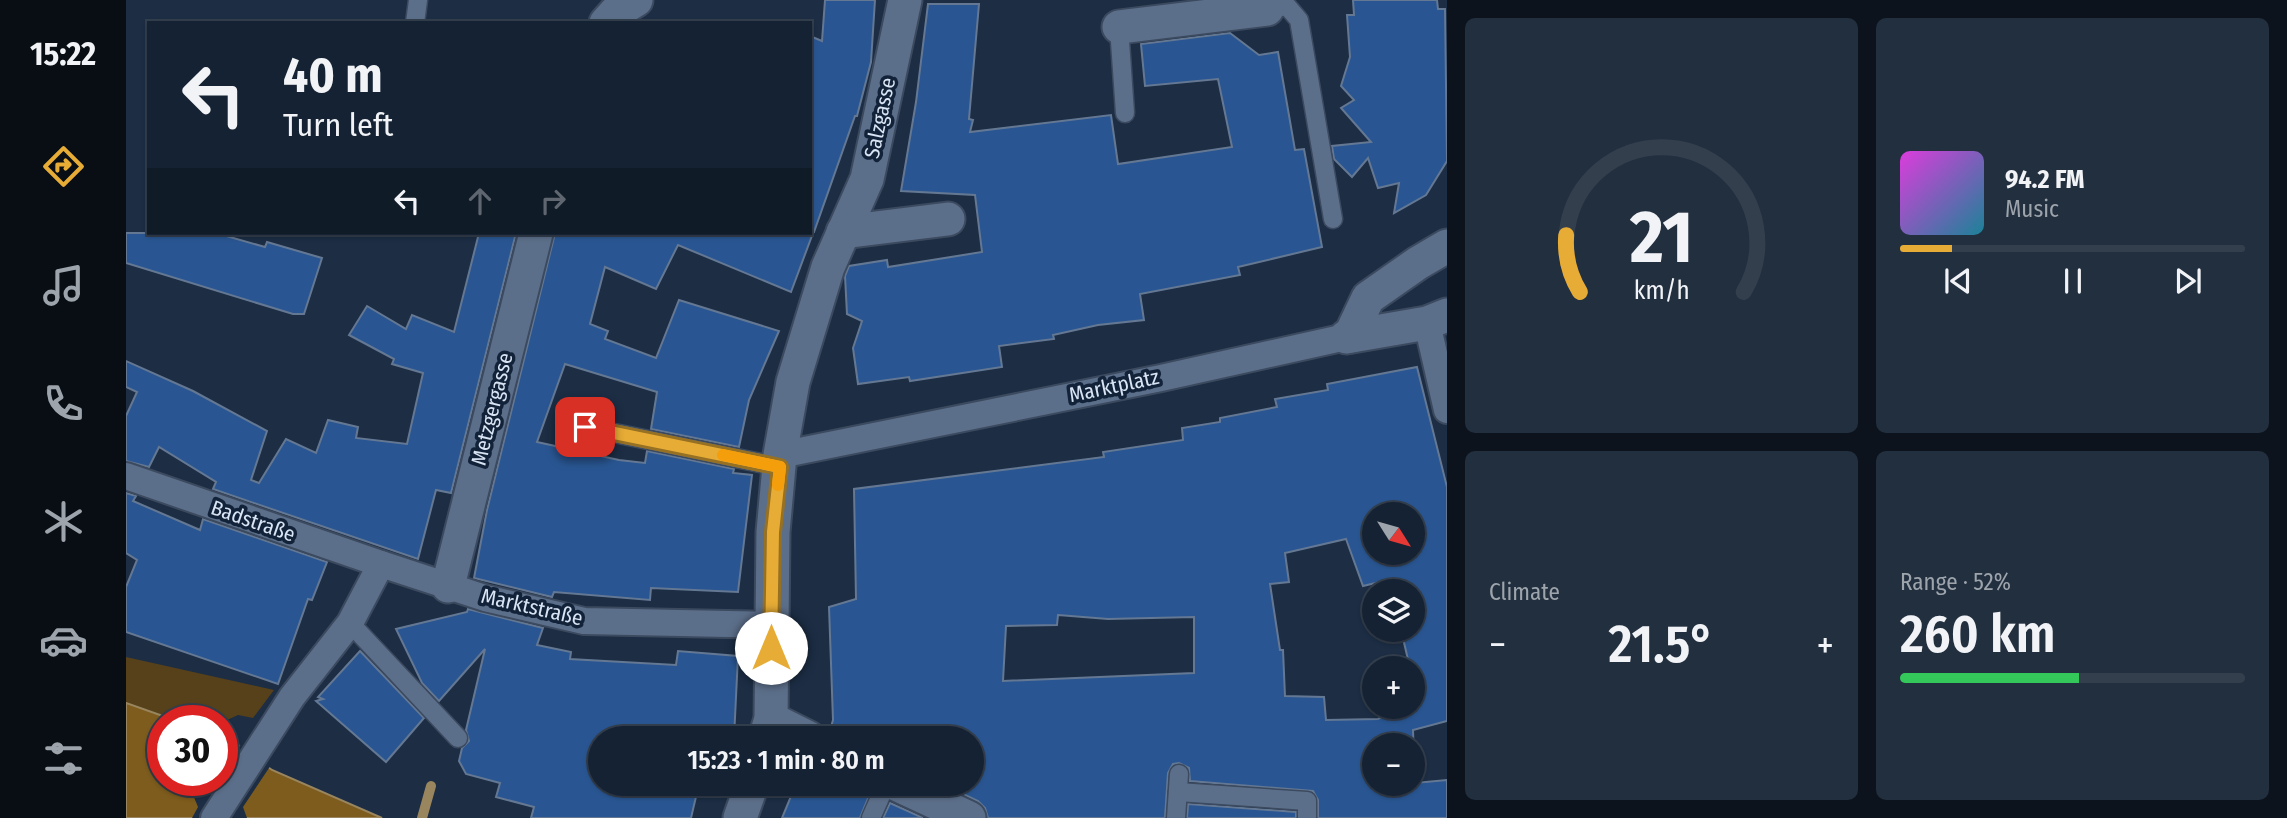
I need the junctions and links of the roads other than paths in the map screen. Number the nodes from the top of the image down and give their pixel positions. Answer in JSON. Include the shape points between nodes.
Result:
{"nodes":[{"id":1,"x":418,"y":0,"type":"edge"},
{"id":2,"x":636,"y":0,"type":"edge"},
{"id":3,"x":905,"y":0,"type":"edge"},
{"id":4,"x":1267,"y":4,"type":"edge"},
{"id":5,"x":415,"y":21,"type":"edge"},
{"id":6,"x":608,"y":21,"type":"edge"},
{"id":7,"x":1119,"y":27,"type":"joint"},
{"id":8,"x":1125,"y":113,"type":"dead end"},
{"id":9,"x":948,"y":219,"type":"dead end"},
{"id":10,"x":1334,"y":219,"type":"dead end"},
{"id":11,"x":843,"y":233,"type":"junction"},
{"id":12,"x":536,"y":235,"type":"edge"},
{"id":13,"x":1447,"y":246,"type":"edge"},
{"id":14,"x":1437,"y":319,"type":"edge"},
{"id":15,"x":1348,"y":337,"type":"junction"},
{"id":16,"x":1447,"y":410,"type":"edge"},
{"id":17,"x":585,"y":427,"type":"dead end"},
{"id":18,"x":780,"y":461,"type":"junction"},
{"id":19,"x":126,"y":476,"type":"edge"},
{"id":20,"x":381,"y":564,"type":"junction"},
{"id":21,"x":448,"y":586,"type":"junction"},
{"id":22,"x":350,"y":623,"type":"junction"},
{"id":23,"x":771,"y":625,"type":"junction"},
{"id":24,"x":768,"y":726,"type":"edge"},
{"id":25,"x":458,"y":738,"type":"dead end"},
{"id":26,"x":748,"y":796,"type":"edge"},
{"id":27,"x":881,"y":796,"type":"edge"},
{"id":28,"x":922,"y":796,"type":"edge"},
{"id":29,"x":214,"y":818,"type":"edge"},
{"id":30,"x":740,"y":818,"type":"edge"},
{"id":31,"x":871,"y":818,"type":"edge"},
{"id":32,"x":969,"y":818,"type":"edge"},
{"id":33,"x":1176,"y":818,"type":"edge"},
{"id":34,"x":1307,"y":818,"type":"edge"}],
"edges":[{"from":1,"to":5,"type":"lane"},
{"from":2,"to":6,"type":"street"},
{"from":3,"to":11,"type":"street","name":"Salzgasse","via":[[867,179]]},
{"from":4,"to":7,"type":"street"},
{"from":4,"to":10,"type":"lane","via":[[1287,6],[1299,20]]},
{"from":7,"to":8,"type":"lane"},
{"from":9,"to":11,"type":"street"},
{"from":11,"to":18,"type":"street","name":"Salzgasse","via":[[793,382]]},
{"from":12,"to":21,"type":"street","name":"Metzgergasse"},
{"from":13,"to":15,"type":"street","via":[[1368,298]]},
{"from":14,"to":15,"type":"street","name":"Marktplatz"},
{"from":14,"to":16,"type":"street"},
{"from":15,"to":18,"type":"street","name":"Marktplatz"},
{"from":17,"to":18,"type":"lane"},
{"from":18,"to":23,"type":"street"},
{"from":19,"to":20,"type":"street","name":"Badstraße"},
{"from":20,"to":21,"type":"street","name":"Marktstraße"},
{"from":20,"to":22,"type":"street"},
{"from":21,"to":23,"type":"street","name":"Marktstraße","via":[[584,621]]},
{"from":22,"to":25,"type":"lane"},
{"from":22,"to":29,"type":"street","via":[[292,697]]},
{"from":23,"to":24,"type":"street"},
{"from":26,"to":30,"type":"street"},
{"from":27,"to":31,"type":"lane"},
{"from":28,"to":32,"type":"street"},
{"from":33,"to":34,"type":"lane","via":[[1178,783],[1307,800]]}]}
